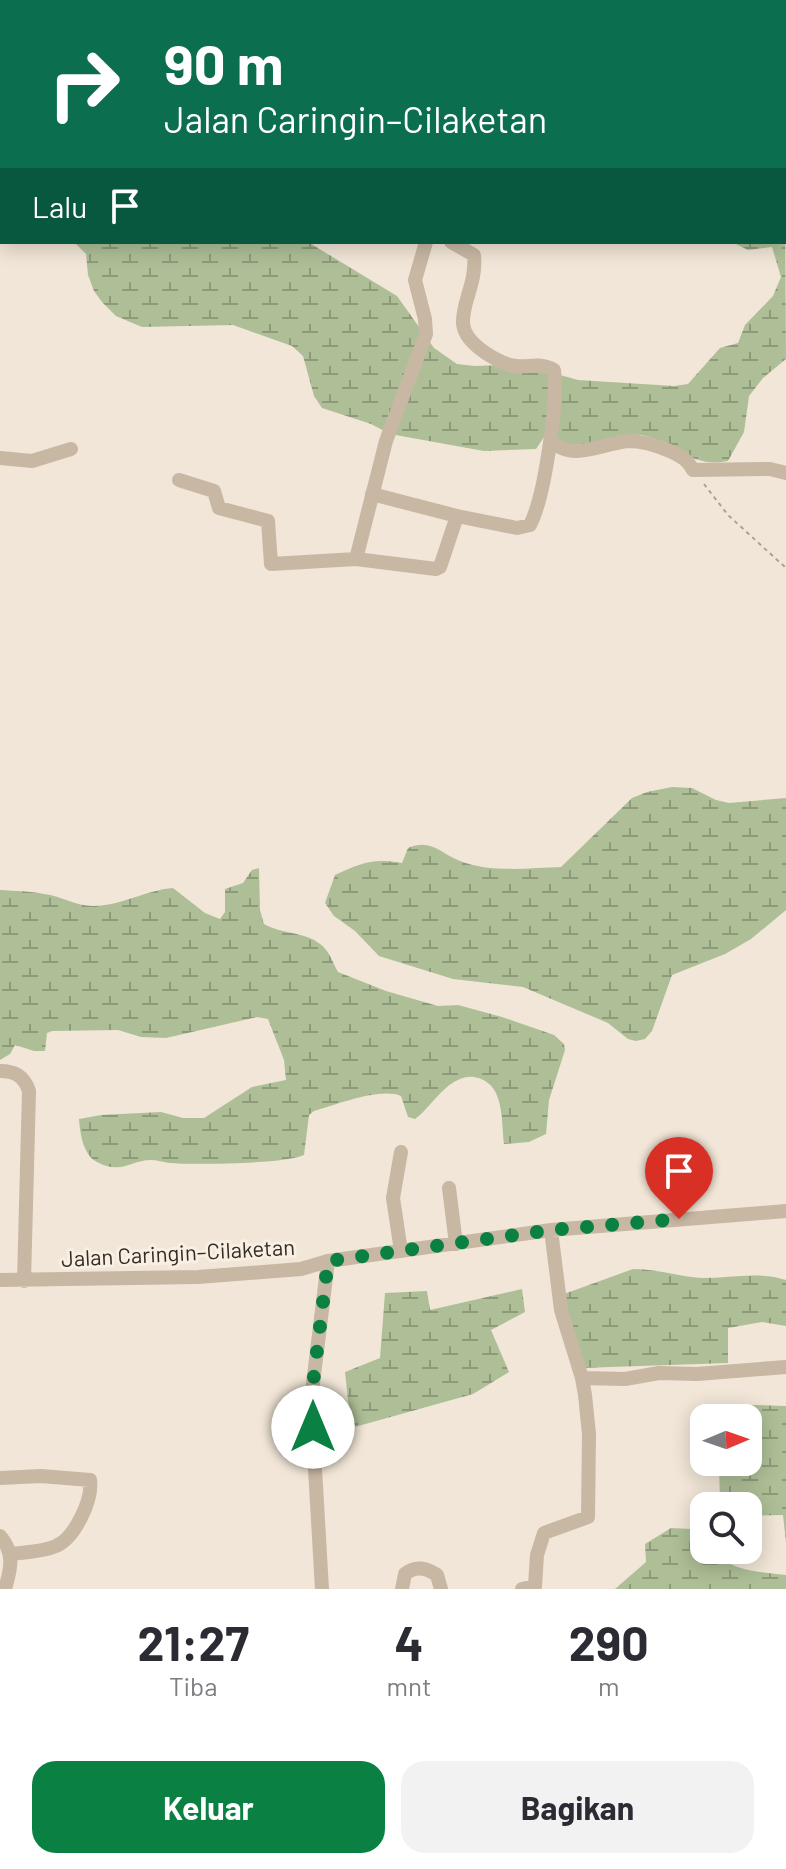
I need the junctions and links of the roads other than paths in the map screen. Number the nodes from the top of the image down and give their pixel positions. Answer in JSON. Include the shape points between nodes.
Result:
{"nodes":[{"id":1,"x":425,"y":244,"type":"edge"},
{"id":2,"x":455,"y":244,"type":"edge"},
{"id":3,"x":551,"y":440,"type":"junction"},
{"id":4,"x":71,"y":449,"type":"dead end"},
{"id":5,"x":0,"y":458,"type":"edge"},
{"id":6,"x":786,"y":473,"type":"edge"},
{"id":7,"x":179,"y":480,"type":"dead end"},
{"id":8,"x":372,"y":494,"type":"junction"},
{"id":9,"x":457,"y":516,"type":"junction"},
{"id":10,"x":356,"y":559,"type":"junction"},
{"id":11,"x":0,"y":1071,"type":"edge"},
{"id":12,"x":401,"y":1152,"type":"dead end"},
{"id":13,"x":449,"y":1188,"type":"dead end"},
{"id":14,"x":786,"y":1211,"type":"edge"},
{"id":15,"x":551,"y":1230,"type":"junction"},
{"id":16,"x":456,"y":1244,"type":"junction"},
{"id":17,"x":401,"y":1251,"type":"junction"},
{"id":18,"x":328,"y":1261,"type":"junction"},
{"id":19,"x":0,"y":1280,"type":"edge"},
{"id":20,"x":24,"y":1281,"type":"junction"},
{"id":21,"x":786,"y":1367,"type":"edge"},
{"id":22,"x":582,"y":1378,"type":"junction"},
{"id":23,"x":0,"y":1478,"type":"edge"},
{"id":24,"x":0,"y":1536,"type":"edge"},
{"id":25,"x":11,"y":1554,"type":"junction"},
{"id":26,"x":531,"y":1588,"type":"edge"},
{"id":27,"x":5,"y":1589,"type":"edge"},
{"id":28,"x":322,"y":1589,"type":"edge"},
{"id":29,"x":402,"y":1589,"type":"edge"},
{"id":30,"x":441,"y":1589,"type":"edge"}],
"edges":[{"from":1,"to":8,"type":"street","via":[[415,280],[426,334]]},
{"from":2,"to":3,"type":"street","via":[[474,255],[476,269],[463,323],[468,337],[508,365],[544,364],[554,370]]},
{"from":3,"to":6,"type":"street","via":[[563,449],[580,450],[626,441],[651,443],[686,458],[693,470]]},
{"from":3,"to":9,"type":"street","via":[[530,525],[517,528]]},
{"from":4,"to":5,"type":"street","via":[[32,461]]},
{"from":7,"to":10,"type":"street","via":[[214,491],[219,508],[268,521],[271,564]]},
{"from":8,"to":9,"type":"street"},
{"from":8,"to":10,"type":"street"},
{"from":9,"to":10,"type":"street","via":[[436,569]]},
{"from":11,"to":20,"type":"street","via":[[19,1075],[29,1091]]},
{"from":12,"to":17,"type":"street","via":[[393,1198]]},
{"from":13,"to":16,"type":"street"},
{"from":14,"to":15,"type":"street","name":"Jalan Caringin–Cilaketan"},
{"from":15,"to":16,"type":"street","name":"Jalan Caringin–Cilaketan"},
{"from":15,"to":22,"type":"street","via":[[561,1310]]},
{"from":16,"to":17,"type":"street","name":"Jalan Caringin–Cilaketan"},
{"from":17,"to":18,"type":"street","name":"Jalan Caringin–Cilaketan"},
{"from":18,"to":20,"type":"street","name":"Jalan Caringin–Cilaketan","via":[[301,1269],[198,1277]]},
{"from":18,"to":28,"type":"street","via":[[311,1400]]},
{"from":19,"to":20,"type":"street","name":"Jalan Caringin–Cilaketan"},
{"from":21,"to":22,"type":"street"},
{"from":22,"to":26,"type":"street","via":[[589,1434],[588,1517],[544,1533]]},
{"from":23,"to":25,"type":"street","via":[[90,1480],[92,1490],[70,1535],[57,1546]]},
{"from":24,"to":25,"type":"street"},
{"from":25,"to":27,"type":"street"},
{"from":29,"to":30,"type":"street","via":[[405,1574],[416,1568],[437,1575]]}]}
